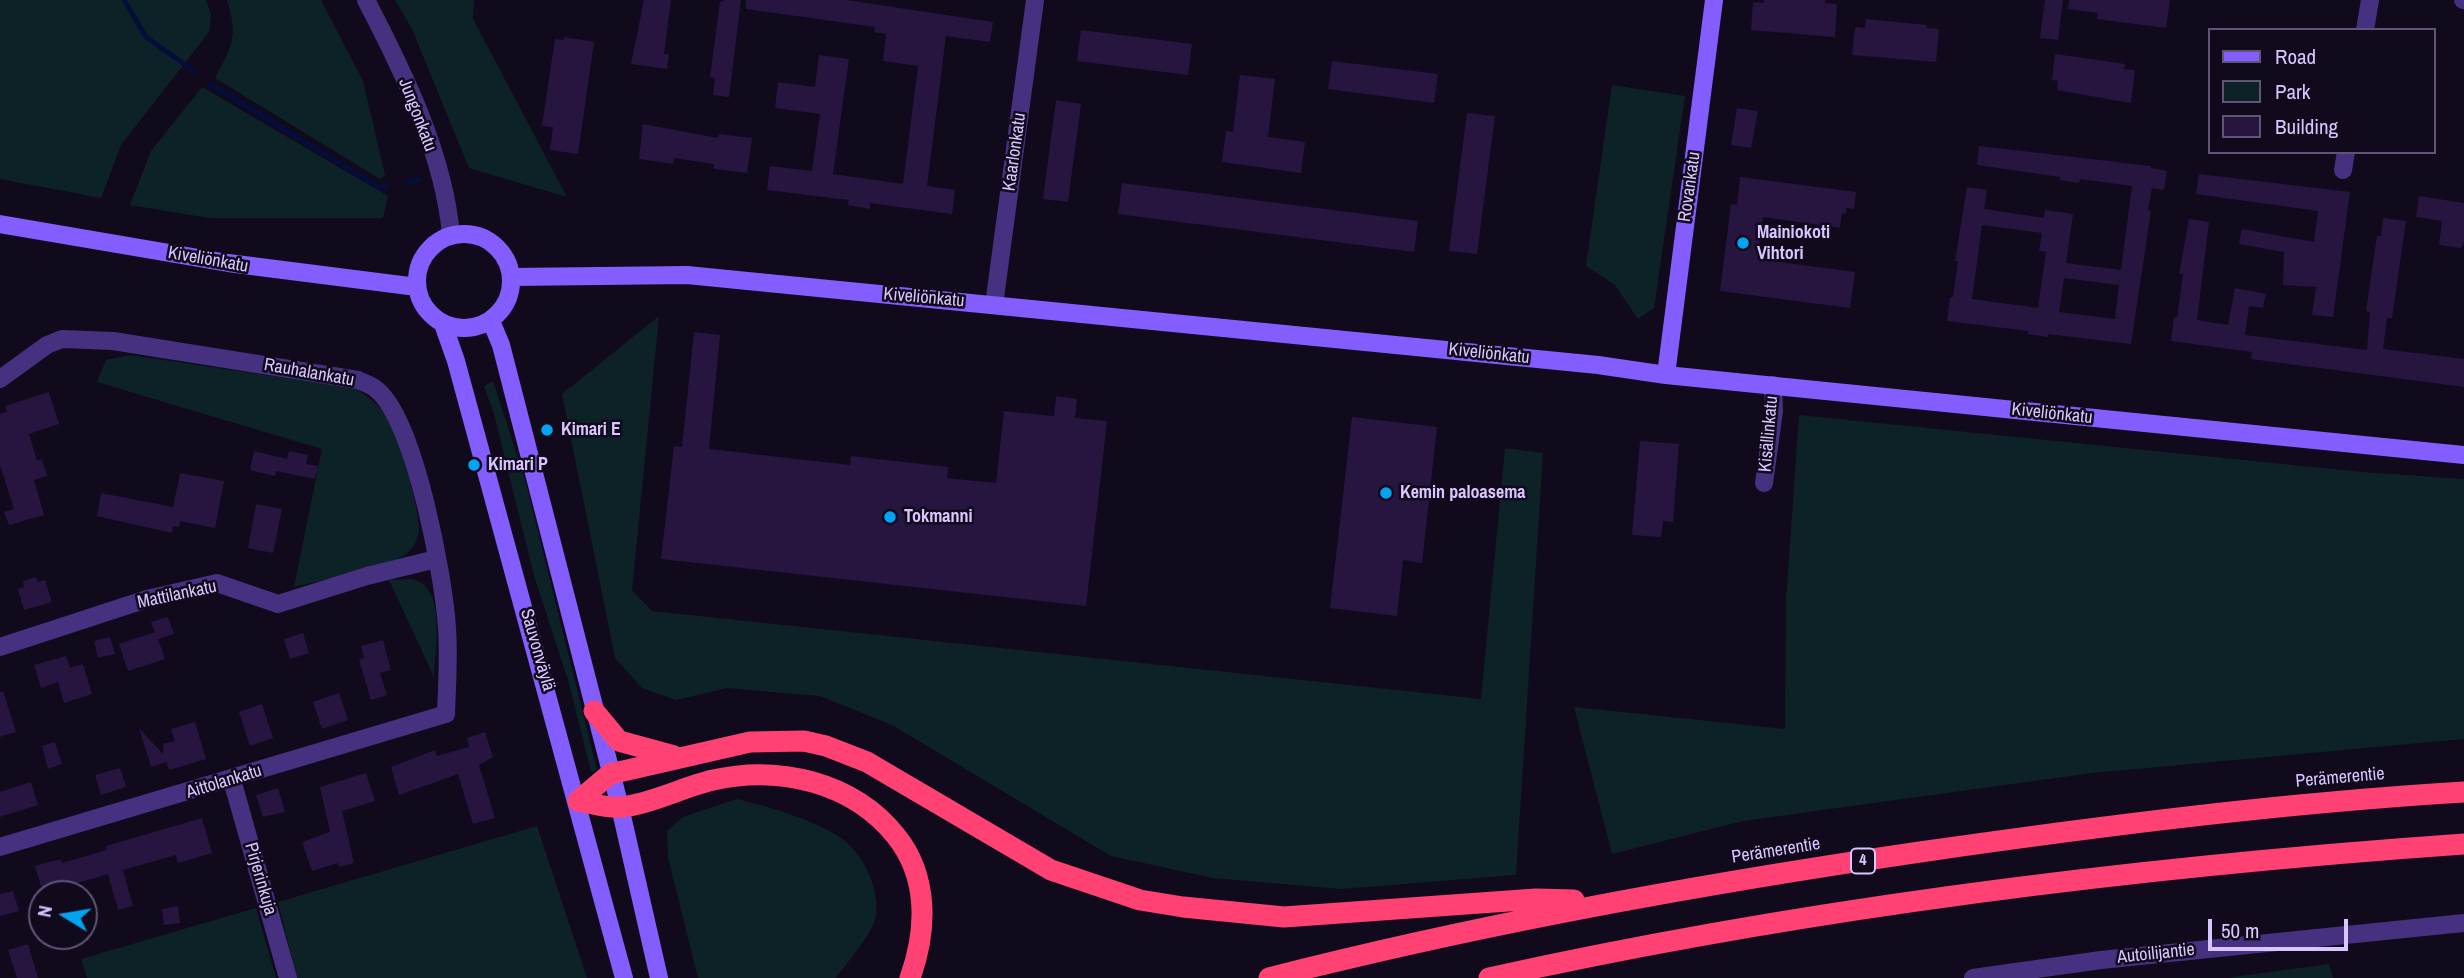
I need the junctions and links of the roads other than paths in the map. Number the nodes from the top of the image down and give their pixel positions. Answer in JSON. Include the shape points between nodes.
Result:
{"nodes":[{"id":1,"x":366,"y":0,"type":"edge"},
{"id":2,"x":1035,"y":0,"type":"edge"},
{"id":3,"x":1714,"y":0,"type":"edge"},
{"id":4,"x":2370,"y":0,"type":"edge"},
{"id":5,"x":2365,"y":28,"type":"edge"},
{"id":6,"x":0,"y":223,"type":"edge"},
{"id":7,"x":451,"y":235,"type":"junction"},
{"id":8,"x":512,"y":277,"type":"junction"},
{"id":9,"x":417,"y":286,"type":"junction"},
{"id":10,"x":994,"y":305,"type":"junction"},
{"id":11,"x":491,"y":321,"type":"junction"},
{"id":12,"x":443,"y":324,"type":"junction"},
{"id":13,"x":1666,"y":375,"type":"junction"},
{"id":14,"x":0,"y":379,"type":"edge"},
{"id":15,"x":1773,"y":385,"type":"junction"},
{"id":16,"x":2464,"y":455,"type":"edge"},
{"id":17,"x":1764,"y":483,"type":"dead end"},
{"id":18,"x":436,"y":559,"type":"junction"},
{"id":19,"x":0,"y":647,"type":"edge"},
{"id":20,"x":594,"y":711,"type":"junction"},
{"id":21,"x":446,"y":714,"type":"joint"},
{"id":22,"x":680,"y":757,"type":"junction"},
{"id":23,"x":610,"y":774,"type":"junction"},
{"id":24,"x":232,"y":780,"type":"junction"},
{"id":25,"x":2464,"y":792,"type":"edge"},
{"id":26,"x":579,"y":801,"type":"junction"},
{"id":27,"x":620,"y":807,"type":"junction"},
{"id":28,"x":2464,"y":844,"type":"edge"},
{"id":29,"x":0,"y":848,"type":"edge"},
{"id":30,"x":1614,"y":901,"type":"junction"},
{"id":31,"x":2464,"y":923,"type":"edge"},
{"id":32,"x":2020,"y":975,"type":"edge"},
{"id":33,"x":288,"y":978,"type":"edge"},
{"id":34,"x":624,"y":978,"type":"edge"},
{"id":35,"x":659,"y":978,"type":"edge"},
{"id":36,"x":910,"y":978,"type":"edge"},
{"id":37,"x":1269,"y":978,"type":"edge"},
{"id":38,"x":1489,"y":978,"type":"edge"},
{"id":39,"x":1973,"y":978,"type":"edge"}],
"edges":[{"from":1,"to":7,"type":"street","name":"Jungonkatu","via":[[409,91],[439,172]]},
{"from":2,"to":10,"type":"street","name":"Kaarlonkatu"},
{"from":3,"to":13,"type":"main road","name":"Rovankatu"},
{"from":4,"to":5,"type":"street"},
{"from":6,"to":9,"type":"main road","name":"Kiveliönkatu","via":[[307,275]]},
{"from":7,"to":8,"type":"main road","via":[[465,233],[491,241],[509,263]]},
{"from":7,"to":9,"type":"main road","via":[[434,244],[422,259]]},
{"from":8,"to":10,"type":"main road","name":"Kiveliönkatu","via":[[687,275]]},
{"from":8,"to":11,"type":"main road","via":[[507,302]]},
{"from":9,"to":12,"type":"main road","via":[[423,305]]},
{"from":10,"to":13,"type":"main road","name":"Kiveliönkatu"},
{"from":11,"to":12,"type":"main road","via":[[475,328]]},
{"from":11,"to":20,"type":"main road","via":[[501,345]]},
{"from":12,"to":26,"type":"main road","name":"Sauvonväylä"},
{"from":13,"to":15,"type":"main road","name":"Kiveliönkatu"},
{"from":14,"to":18,"type":"street","name":"Rauhalankatu","via":[[62,339],[113,341],[358,380],[377,389],[404,432]]},
{"from":15,"to":16,"type":"main road","name":"Kiveliönkatu"},
{"from":15,"to":17,"type":"street","name":"Kisällinkatu"},
{"from":18,"to":19,"type":"street","name":"Mattilankatu","via":[[278,604],[217,583],[150,598]]},
{"from":18,"to":21,"type":"street","name":"Rauhalankatu","via":[[447,626]]},
{"from":20,"to":22,"type":"highway","via":[[619,741]]},
{"from":20,"to":23,"type":"main road"},
{"from":21,"to":24,"type":"street","name":"Aittolankatu"},
{"from":22,"to":23,"type":"highway"},
{"from":22,"to":30,"type":"highway","via":[[766,740],[826,746],[867,762],[1051,870],[1110,892],[1161,904],[1284,917],[1536,899]]},
{"from":23,"to":26,"type":"highway"},
{"from":23,"to":27,"type":"main road"},
{"from":24,"to":29,"type":"street","name":"Aittolankatu"},
{"from":24,"to":33,"type":"street","name":"Pirjerinkuja"},
{"from":25,"to":30,"type":"highway","name":"Perämerentie","number":"4","via":[[2243,810],[2038,835]]},
{"from":26,"to":27,"type":"highway"},
{"from":26,"to":34,"type":"main road","name":"Sauvonväylä"},
{"from":27,"to":35,"type":"main road"},
{"from":27,"to":36,"type":"highway","via":[[738,775],[804,779],[853,797],[873,811],[906,849],[916,875],[922,927]]},
{"from":28,"to":38,"type":"highway","via":[[2154,870],[1963,895],[1660,942]]},
{"from":30,"to":37,"type":"highway","name":"Perämerentie","number":"4"},
{"from":31,"to":32,"type":"street","name":"Autoilijantie","via":[[2328,935]]},
{"from":32,"to":39,"type":"street","name":"Autoilijantie"}]}
